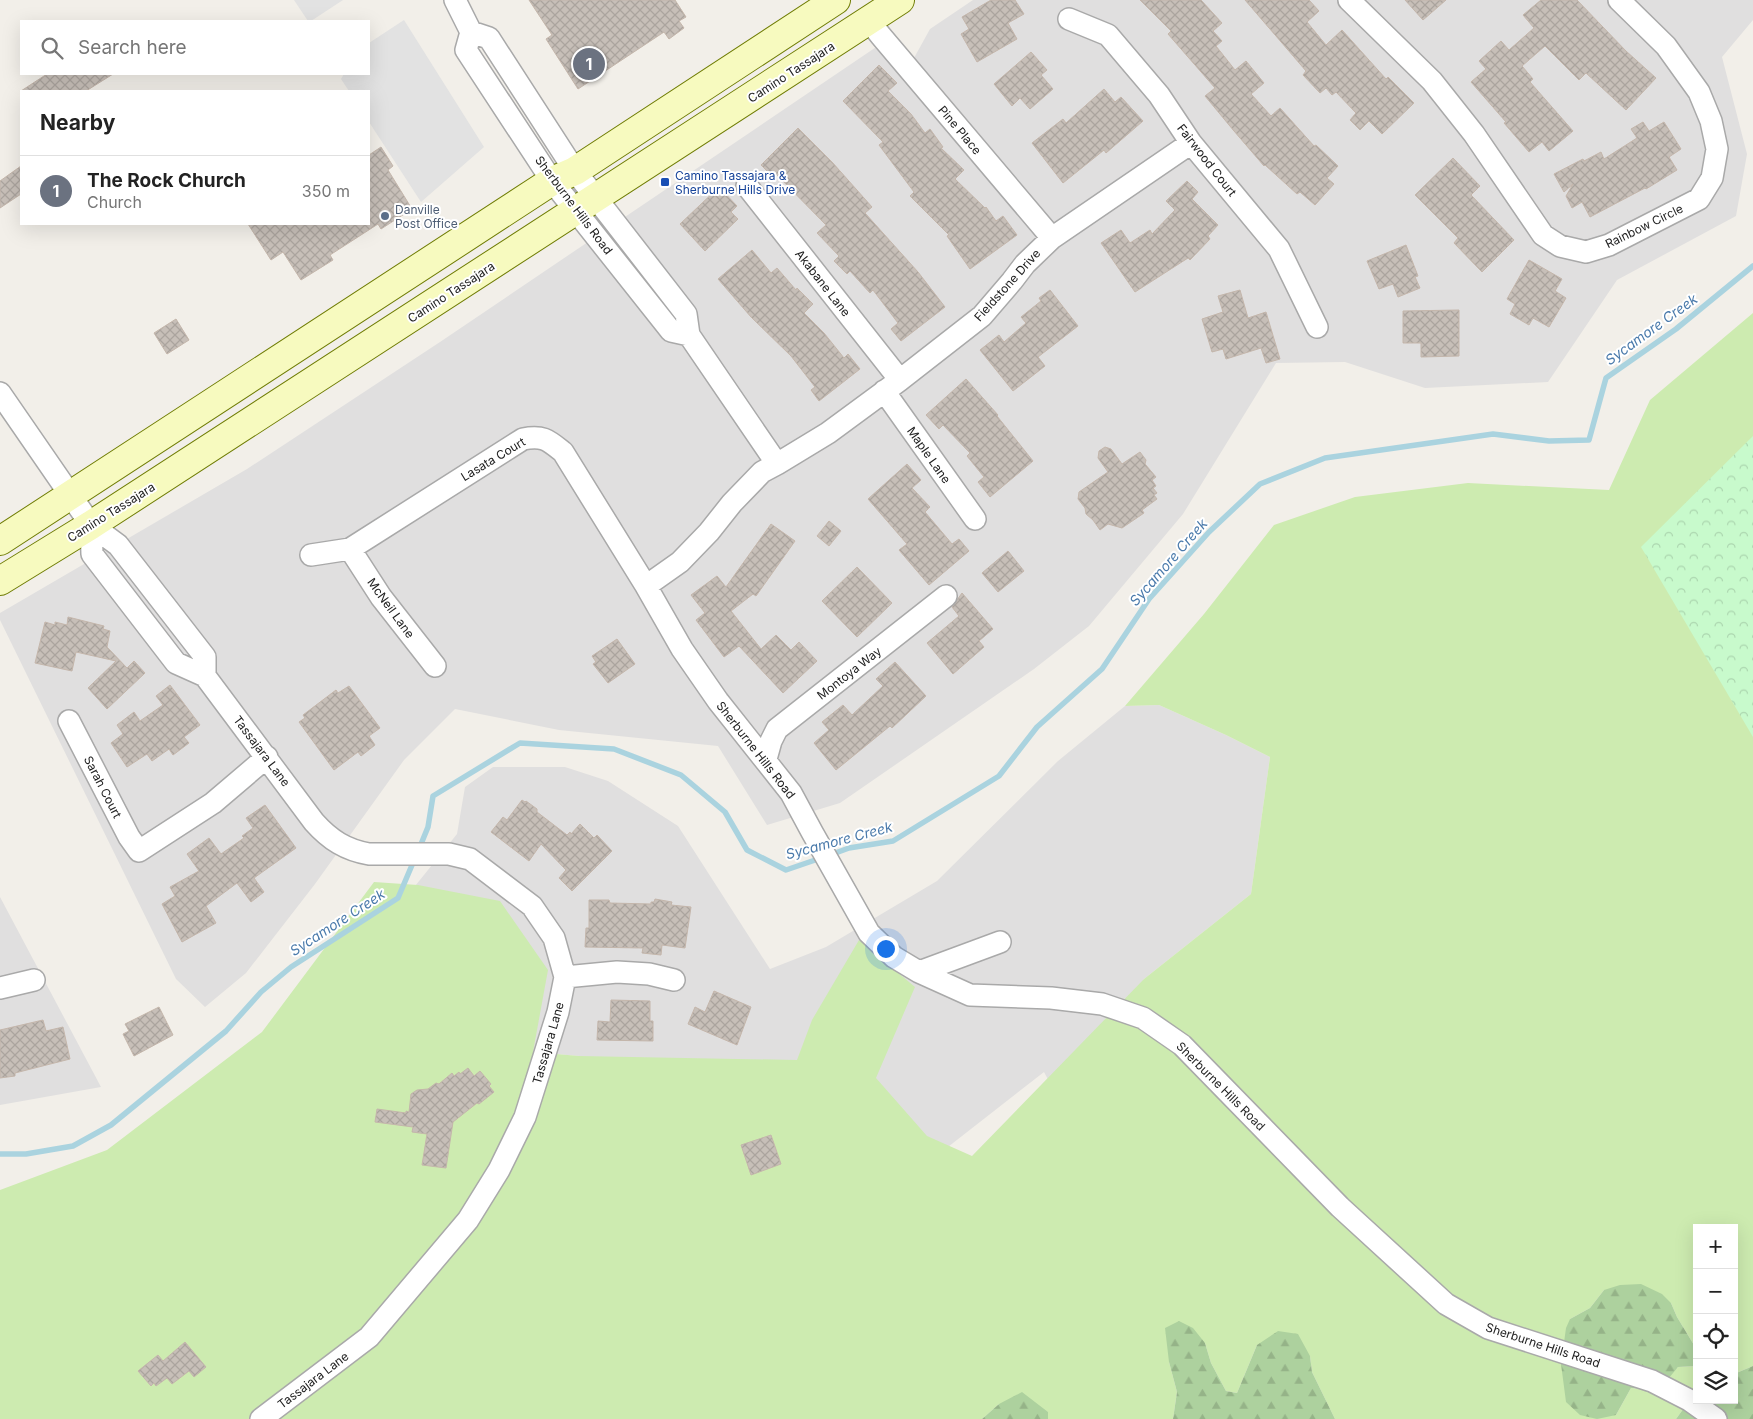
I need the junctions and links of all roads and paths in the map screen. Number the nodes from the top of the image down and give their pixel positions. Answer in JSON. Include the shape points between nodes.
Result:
{"nodes":[{"id":1,"x":455,"y":0,"type":"edge"},
{"id":2,"x":836,"y":0,"type":"edge"},
{"id":3,"x":900,"y":0,"type":"edge"},
{"id":4,"x":1349,"y":0,"type":"edge"},
{"id":5,"x":1619,"y":0,"type":"edge"},
{"id":6,"x":1069,"y":19,"type":"dead end"},
{"id":7,"x":869,"y":21,"type":"junction"},
{"id":8,"x":1191,"y":143,"type":"junction"},
{"id":9,"x":564,"y":176,"type":"junction"},
{"id":10,"x":747,"y":186,"type":"dead end"},
{"id":11,"x":587,"y":204,"type":"junction"},
{"id":12,"x":1052,"y":238,"type":"junction"},
{"id":13,"x":1317,"y":327,"type":"dead end"},
{"id":14,"x":892,"y":386,"type":"junction"},
{"id":15,"x":0,"y":392,"type":"edge"},
{"id":16,"x":777,"y":464,"type":"junction"},
{"id":17,"x":70,"y":495,"type":"junction"},
{"id":18,"x":975,"y":519,"type":"dead end"},
{"id":19,"x":91,"y":525,"type":"junction"},
{"id":20,"x":0,"y":541,"type":"edge"},
{"id":21,"x":350,"y":549,"type":"junction"},
{"id":22,"x":311,"y":555,"type":"dead end"},
{"id":23,"x":0,"y":581,"type":"edge"},
{"id":24,"x":646,"y":586,"type":"junction"},
{"id":25,"x":946,"y":596,"type":"dead end"},
{"id":26,"x":436,"y":666,"type":"dead end"},
{"id":27,"x":69,"y":721,"type":"dead end"},
{"id":28,"x":267,"y":757,"type":"junction"},
{"id":29,"x":766,"y":759,"type":"junction"},
{"id":30,"x":1000,"y":942,"type":"dead end"},
{"id":31,"x":919,"y":972,"type":"junction"},
{"id":32,"x":565,"y":977,"type":"junction"},
{"id":33,"x":34,"y":980,"type":"dead end"},
{"id":34,"x":674,"y":980,"type":"dead end"},
{"id":35,"x":0,"y":988,"type":"edge"},
{"id":36,"x":261,"y":1419,"type":"edge"},
{"id":37,"x":1716,"y":1419,"type":"edge"}],
"edges":[{"from":1,"to":9,"type":"street","name":"Sherburne Hills Road","via":[[471,32],[489,38]]},
{"from":2,"to":9,"type":"main road"},
{"from":3,"to":7,"type":"main road","name":"Camino Tassajara"},
{"from":4,"to":5,"type":"street","name":"Rainbow Circle","via":[[1432,81],[1474,134],[1543,235],[1560,246],[1586,252],[1609,245],[1699,199],[1712,178],[1717,149],[1711,121],[1699,92],[1666,46]]},
{"from":6,"to":8,"type":"street","name":"Fairwood Court","via":[[1108,35],[1159,95]]},
{"from":7,"to":11,"type":"main road","name":"Camino Tassajara"},
{"from":7,"to":12,"type":"street","name":"Pine Place"},
{"from":8,"to":12,"type":"street","name":"Fieldstone Drive"},
{"from":8,"to":13,"type":"street","name":"Fairwood Court","via":[[1280,249]]},
{"from":9,"to":11,"type":"street","name":"Sherburne Hills Road"},
{"from":9,"to":17,"type":"main road"},
{"from":10,"to":14,"type":"street","name":"Akabane Lane"},
{"from":11,"to":16,"type":"street","name":"Sherburne Hills Road","via":[[671,331],[689,335]]},
{"from":11,"to":19,"type":"main road","name":"Camino Tassajara"},
{"from":12,"to":14,"type":"street","name":"Fieldstone Drive","via":[[1024,264],[982,316]]},
{"from":14,"to":16,"type":"street","name":"Fieldstone Drive","via":[[828,433]]},
{"from":14,"to":18,"type":"street","name":"Maple Lane"},
{"from":15,"to":17,"type":"street","name":"Tassajara Lane"},
{"from":16,"to":24,"type":"street","via":[[762,472],[680,562]]},
{"from":17,"to":19,"type":"street","name":"Tassajara Lane"},
{"from":17,"to":20,"type":"main road"},
{"from":19,"to":23,"type":"main road","name":"Camino Tassajara"},
{"from":19,"to":28,"type":"street","name":"Tassajara Lane","via":[[118,545],[205,656],[205,676]]},
{"from":21,"to":22,"type":"street","name":"Lasata Court"},
{"from":21,"to":24,"type":"street","name":"Lasata Court","via":[[523,439],[535,437],[548,440],[563,452]]},
{"from":21,"to":26,"type":"street","name":"McNeil Lane","via":[[381,597]]},
{"from":24,"to":29,"type":"street","name":"Sherburne Hills Road","via":[[682,649],[718,701]]},
{"from":25,"to":29,"type":"street","name":"Montoya Way","via":[[777,729]]},
{"from":27,"to":28,"type":"street","name":"Sarah Court","via":[[139,851],[213,802]]},
{"from":28,"to":32,"type":"street","name":"Tassajara Lane","via":[[314,822],[336,843],[369,854],[449,854],[470,859],[532,906],[554,938]]},
{"from":29,"to":31,"type":"street","name":"Sherburne Hills Road","via":[[791,793],[869,933],[894,957]]},
{"from":30,"to":31,"type":"street"},
{"from":31,"to":37,"type":"street","name":"Sherburne Hills Road","via":[[970,995],[1051,998],[1102,1004],[1143,1018],[1182,1045],[1340,1208],[1446,1304],[1488,1328],[1652,1381]]},
{"from":32,"to":34,"type":"street","via":[[618,972]]},
{"from":32,"to":36,"type":"street","name":"Tassajara Lane","via":[[558,1012],[526,1117],[468,1220],[369,1337]]},
{"from":33,"to":35,"type":"street"}]}
